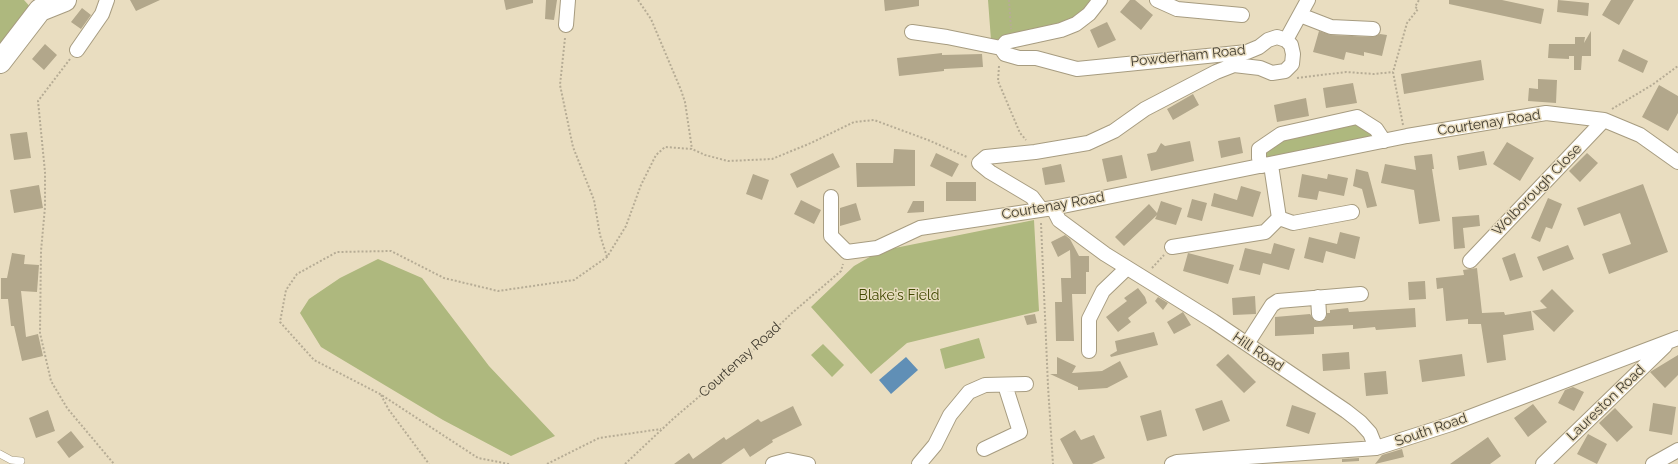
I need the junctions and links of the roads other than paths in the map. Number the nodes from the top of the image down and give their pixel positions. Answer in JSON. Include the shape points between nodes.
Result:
{"nodes":[{"id":1,"x":65,"y":0,"type":"edge"},
{"id":2,"x":107,"y":0,"type":"edge"},
{"id":3,"x":568,"y":0,"type":"edge"},
{"id":4,"x":1100,"y":0,"type":"edge"},
{"id":5,"x":1157,"y":0,"type":"edge"},
{"id":6,"x":1308,"y":0,"type":"edge"},
{"id":7,"x":1242,"y":15,"type":"dead end"},
{"id":8,"x":1300,"y":15,"type":"junction"},
{"id":9,"x":566,"y":25,"type":"road end"},
{"id":10,"x":1373,"y":29,"type":"dead end"},
{"id":11,"x":912,"y":32,"type":"dead end"},
{"id":12,"x":1286,"y":40,"type":"junction"},
{"id":13,"x":1001,"y":48,"type":"junction"},
{"id":14,"x":77,"y":50,"type":"road end"},
{"id":15,"x":0,"y":62,"type":"edge"},
{"id":16,"x":1600,"y":119,"type":"junction"},
{"id":17,"x":1384,"y":141,"type":"junction"},
{"id":18,"x":1678,"y":162,"type":"edge"},
{"id":19,"x":1267,"y":166,"type":"junction"},
{"id":20,"x":831,"y":197,"type":"dead end"},
{"id":21,"x":1047,"y":208,"type":"junction"},
{"id":22,"x":1352,"y":212,"type":"dead end"},
{"id":23,"x":1279,"y":218,"type":"junction"},
{"id":24,"x":1172,"y":247,"type":"road end"},
{"id":25,"x":1470,"y":261,"type":"dead end"},
{"id":26,"x":1127,"y":268,"type":"junction"},
{"id":27,"x":1361,"y":294,"type":"dead end"},
{"id":28,"x":1318,"y":297,"type":"junction"},
{"id":29,"x":1319,"y":314,"type":"dead end"},
{"id":30,"x":1674,"y":340,"type":"edge"},
{"id":31,"x":1246,"y":344,"type":"junction"},
{"id":32,"x":1089,"y":351,"type":"dead end"},
{"id":33,"x":1026,"y":384,"type":"dead end"},
{"id":34,"x":1004,"y":385,"type":"junction"},
{"id":35,"x":1376,"y":448,"type":"junction"},
{"id":36,"x":984,"y":449,"type":"dead end"},
{"id":37,"x":1678,"y":450,"type":"edge"},
{"id":38,"x":0,"y":454,"type":"edge"},
{"id":39,"x":21,"y":461,"type":"dead end"},
{"id":40,"x":773,"y":464,"type":"edge"},
{"id":41,"x":808,"y":464,"type":"edge"},
{"id":42,"x":919,"y":464,"type":"edge"},
{"id":43,"x":1172,"y":464,"type":"edge"},
{"id":44,"x":1543,"y":464,"type":"edge"},
{"id":45,"x":1653,"y":464,"type":"edge"}],
"edges":[{"from":1,"to":15,"type":"main road","via":[[38,7]]},
{"from":2,"to":14,"type":"street","via":[[102,14]]},
{"from":3,"to":9,"type":"street"},
{"from":4,"to":13,"type":"street","via":[[1089,14],[1076,24],[1061,30],[1006,42]]},
{"from":5,"to":7,"type":"street","via":[[1177,10]]},
{"from":6,"to":8,"type":"street"},
{"from":8,"to":10,"type":"street","via":[[1331,27]]},
{"from":8,"to":12,"type":"street"},
{"from":11,"to":13,"type":"street","name":"Powderham Road"},
{"from":12,"to":13,"type":"street","name":"Powderham Road","via":[[1277,37],[1247,52],[1077,69],[1036,58],[1019,58],[1005,54]]},
{"from":12,"to":21,"type":"street","name":"Powderham Road","via":[[1293,54],[1292,64],[1285,71],[1272,73],[1260,68],[1234,65],[1178,90],[1114,131],[1088,143],[986,157],[979,163]]},
{"from":16,"to":17,"type":"street","name":"Courtenay Road","via":[[1546,113]]},
{"from":16,"to":18,"type":"street","name":"Courtenay Road","via":[[1640,135]]},
{"from":16,"to":25,"type":"street","name":"Wolborough Close"},
{"from":17,"to":19,"type":"street","name":"Courtenay Road"},
{"from":17,"to":19,"type":"street","via":[[1376,129],[1357,117],[1281,134],[1259,149],[1259,158]]},
{"from":19,"to":21,"type":"street","name":"Courtenay Road"},
{"from":19,"to":23,"type":"street"},
{"from":20,"to":21,"type":"street","name":"Courtenay Road","via":[[831,236],[847,252],[877,248],[920,228]]},
{"from":21,"to":26,"type":"street","name":"Hill Road","via":[[1059,220]]},
{"from":22,"to":23,"type":"street","via":[[1293,223]]},
{"from":23,"to":24,"type":"street","via":[[1265,232]]},
{"from":26,"to":31,"type":"street","name":"Hill Road"},
{"from":26,"to":32,"type":"street","via":[[1103,291],[1089,319]]},
{"from":27,"to":28,"type":"street"},
{"from":28,"to":29,"type":"street"},
{"from":28,"to":31,"type":"street","via":[[1278,301],[1272,305]]},
{"from":30,"to":35,"type":"street","name":"South Road","via":[[1451,424]]},
{"from":30,"to":44,"type":"street","name":"Laureston Road"},
{"from":31,"to":35,"type":"street","name":"Hill Road","via":[[1360,422],[1370,433]]},
{"from":33,"to":34,"type":"street"},
{"from":34,"to":36,"type":"street","via":[[1020,432]]},
{"from":34,"to":42,"type":"street","via":[[985,385],[969,392],[950,415],[935,445]]},
{"from":35,"to":43,"type":"street","name":"South Road"},
{"from":37,"to":45,"type":"street"},
{"from":38,"to":39,"type":"lane"},
{"from":40,"to":41,"type":"street","via":[[788,460]]}]}
